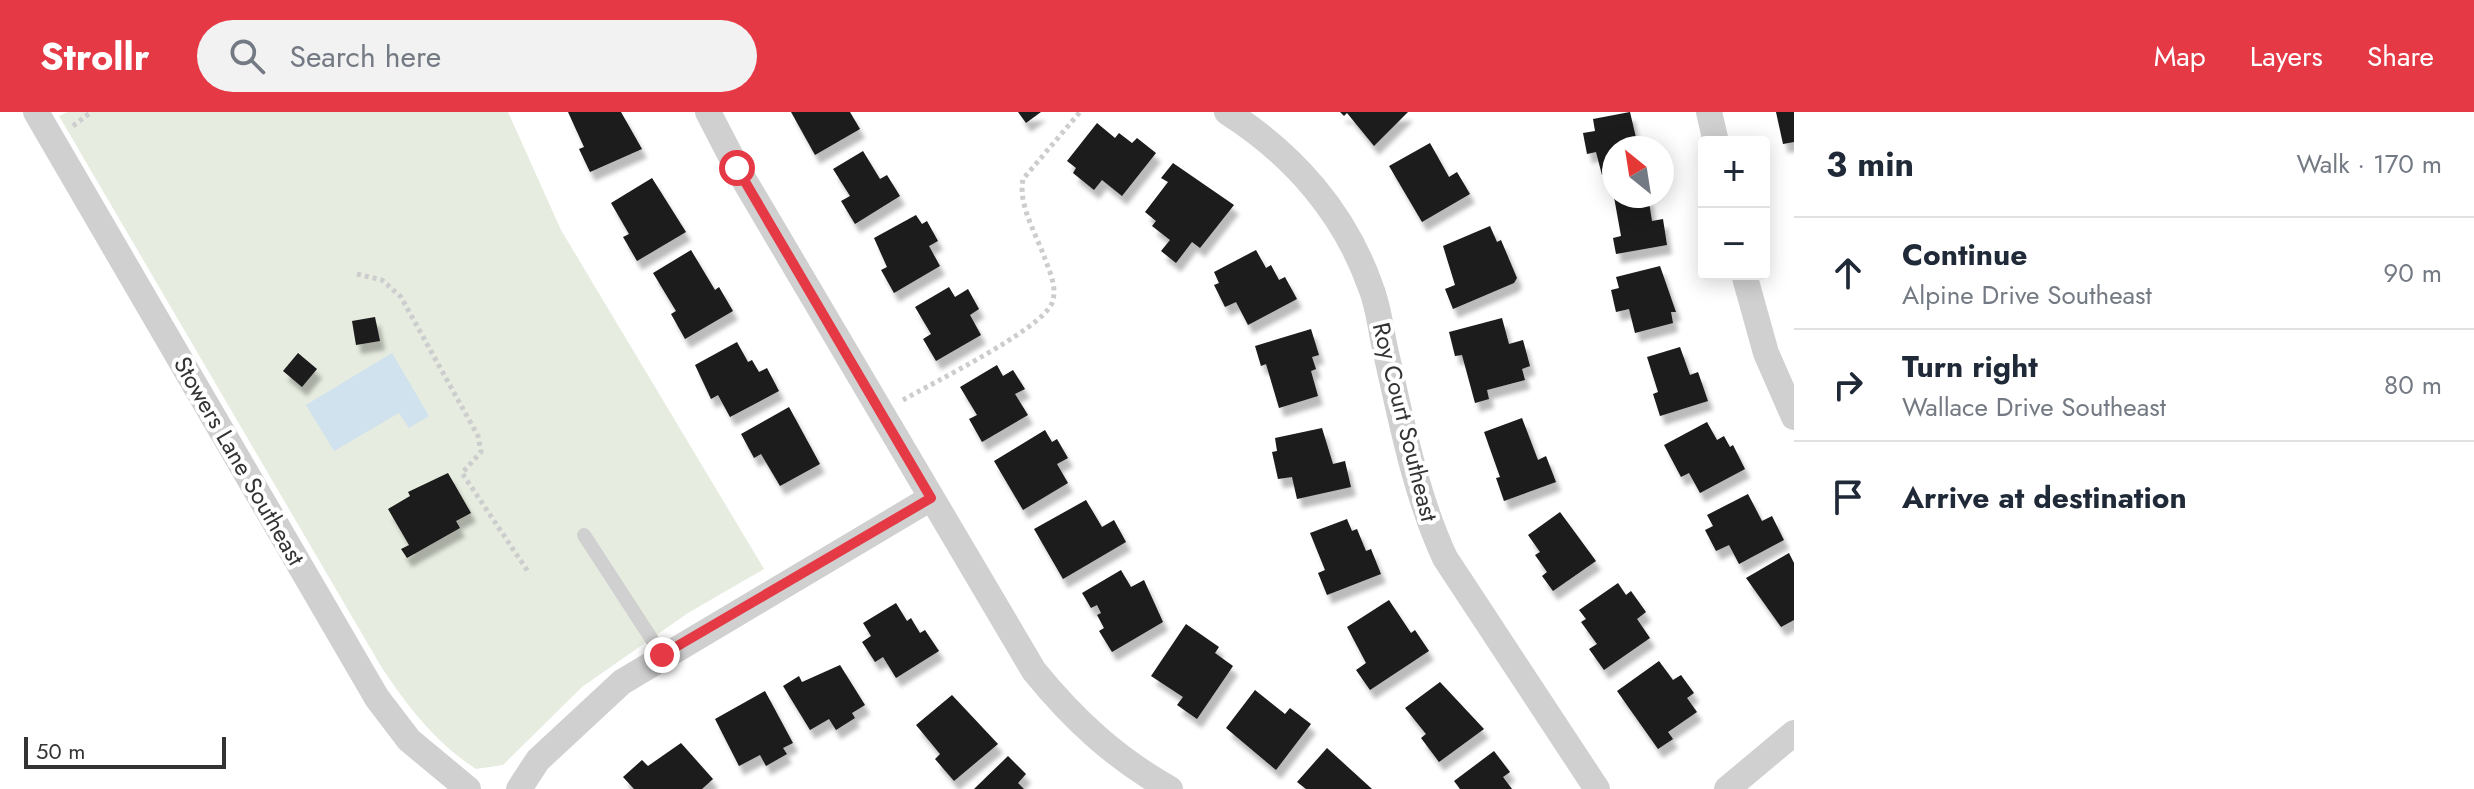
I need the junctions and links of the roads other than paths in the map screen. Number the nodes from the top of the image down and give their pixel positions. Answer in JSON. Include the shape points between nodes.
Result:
{"nodes":[{"id":1,"x":36,"y":112,"type":"edge"},
{"id":2,"x":708,"y":112,"type":"edge"},
{"id":3,"x":1227,"y":112,"type":"edge"},
{"id":4,"x":1709,"y":112,"type":"edge"},
{"id":5,"x":1715,"y":136,"type":"edge"},
{"id":6,"x":1746,"y":280,"type":"edge"},
{"id":7,"x":1794,"y":417,"type":"edge"},
{"id":8,"x":931,"y":498,"type":"junction"},
{"id":9,"x":584,"y":535,"type":"dead end"},
{"id":10,"x":662,"y":655,"type":"junction"},
{"id":11,"x":1794,"y":733,"type":"edge"},
{"id":12,"x":1152,"y":785,"type":"edge"},
{"id":13,"x":468,"y":789,"type":"edge"},
{"id":14,"x":519,"y":789,"type":"edge"},
{"id":15,"x":1597,"y":789,"type":"edge"},
{"id":16,"x":1727,"y":789,"type":"edge"}],
"edges":[{"from":1,"to":13,"type":"street","name":"Stowers Lane Southeast","via":[[377,698],[409,740]]},
{"from":2,"to":8,"type":"street"},
{"from":3,"to":15,"type":"street","name":"Roy Court Southeast","via":[[1290,160],[1334,213],[1354,247],[1372,289],[1427,519],[1445,558]]},
{"from":4,"to":5,"type":"street"},
{"from":6,"to":7,"type":"street","via":[[1766,353]]},
{"from":8,"to":10,"type":"street"},
{"from":8,"to":12,"type":"street","via":[[1034,671],[1066,711]]},
{"from":9,"to":10,"type":"lane"},
{"from":10,"to":14,"type":"street","via":[[622,682],[548,751]]},
{"from":11,"to":16,"type":"street"}]}
